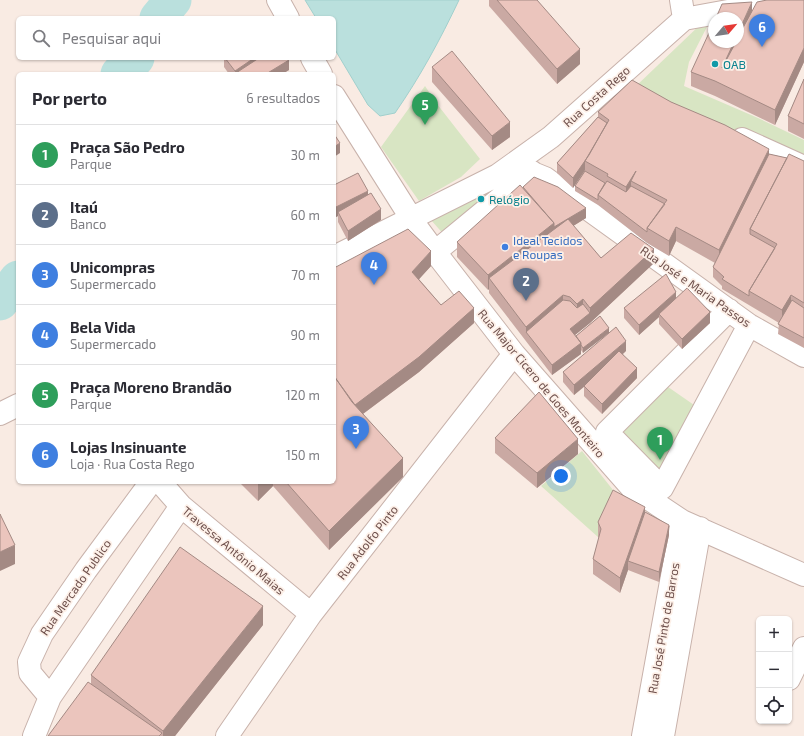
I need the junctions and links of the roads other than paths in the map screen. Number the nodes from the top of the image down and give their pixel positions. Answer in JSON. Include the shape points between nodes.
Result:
{"nodes":[{"id":1,"x":278,"y":0,"type":"edge"},
{"id":2,"x":789,"y":0,"type":"edge"},
{"id":3,"x":683,"y":10,"type":"edge"},
{"id":4,"x":287,"y":16,"type":"edge"},
{"id":5,"x":313,"y":60,"type":"edge"},
{"id":6,"x":320,"y":72,"type":"edge"},
{"id":7,"x":336,"y":99,"type":"edge"},
{"id":8,"x":726,"y":132,"type":"edge"},
{"id":9,"x":804,"y":167,"type":"edge"},
{"id":10,"x":522,"y":168,"type":"junction"},
{"id":11,"x":412,"y":219,"type":"junction"},
{"id":12,"x":435,"y":252,"type":"junction"},
{"id":13,"x":336,"y":256,"type":"edge"},
{"id":14,"x":729,"y":310,"type":"junction"},
{"id":15,"x":749,"y":325,"type":"junction"},
{"id":16,"x":514,"y":354,"type":"junction"},
{"id":17,"x":804,"y":356,"type":"edge"},
{"id":18,"x":16,"y":406,"type":"edge"},
{"id":19,"x":0,"y":414,"type":"edge"},
{"id":20,"x":150,"y":484,"type":"edge"},
{"id":21,"x":162,"y":484,"type":"edge"},
{"id":22,"x":181,"y":506,"type":"junction"},
{"id":23,"x":691,"y":524,"type":"junction"},
{"id":24,"x":804,"y":575,"type":"edge"},
{"id":25,"x":311,"y":614,"type":"junction"},
{"id":26,"x":804,"y":648,"type":"edge"},
{"id":27,"x":792,"y":673,"type":"edge"},
{"id":28,"x":50,"y":697,"type":"junction"},
{"id":29,"x":34,"y":736,"type":"edge"},
{"id":30,"x":227,"y":736,"type":"edge"},
{"id":31,"x":643,"y":736,"type":"edge"},
{"id":32,"x":663,"y":736,"type":"edge"}],
"edges":[{"from":1,"to":4,"type":"street"},
{"from":2,"to":3,"type":"street","name":"Rua Costa Rego"},
{"from":3,"to":10,"type":"street","name":"Rua Costa Rego","via":[[622,84],[551,137]]},
{"from":5,"to":6,"type":"street"},
{"from":7,"to":11,"type":"street","name":"Rua Major Cicero de Goes Monteiro"},
{"from":8,"to":9,"type":"street"},
{"from":10,"to":11,"type":"street","name":"Rua Costa Rego","via":[[498,175]]},
{"from":10,"to":12,"type":"street"},
{"from":10,"to":14,"type":"street","name":"Rua José e Maria Passos","via":[[545,178]]},
{"from":11,"to":12,"type":"street","name":"Rua Major Cicero de Goes Monteiro"},
{"from":11,"to":13,"type":"street","name":"Rua Costa Rego"},
{"from":12,"to":16,"type":"street","name":"Rua Major Cicero de Goes Monteiro"},
{"from":14,"to":15,"type":"street","name":"Rua José e Maria Passos"},
{"from":14,"to":15,"type":"street","via":[[607,432],[662,488]]},
{"from":15,"to":17,"type":"street","name":"Rua José e Maria Passos"},
{"from":16,"to":23,"type":"street","name":"Rua Major Cicero de Goes Monteiro","via":[[631,487]]},
{"from":16,"to":25,"type":"street","name":"Rua Adolfo Pinto"},
{"from":18,"to":19,"type":"street"},
{"from":20,"to":28,"type":"street","name":"Rua Mercado Publico","via":[[42,634],[29,662],[30,673]]},
{"from":21,"to":22,"type":"street","name":"Travessa Antônio Maias"},
{"from":22,"to":25,"type":"street","name":"Travessa Antônio Maias"},
{"from":22,"to":28,"type":"street"},
{"from":23,"to":24,"type":"street","name":"Rua Major Cicero de Goes Monteiro"},
{"from":23,"to":31,"type":"street","name":"Rua José Pinto de Barros"},
{"from":23,"to":32,"type":"street","name":"Rua José Pinto de Barros"},
{"from":25,"to":30,"type":"street","name":"Rua Adolfo Pinto"},
{"from":26,"to":27,"type":"street"},
{"from":28,"to":29,"type":"street"}]}
